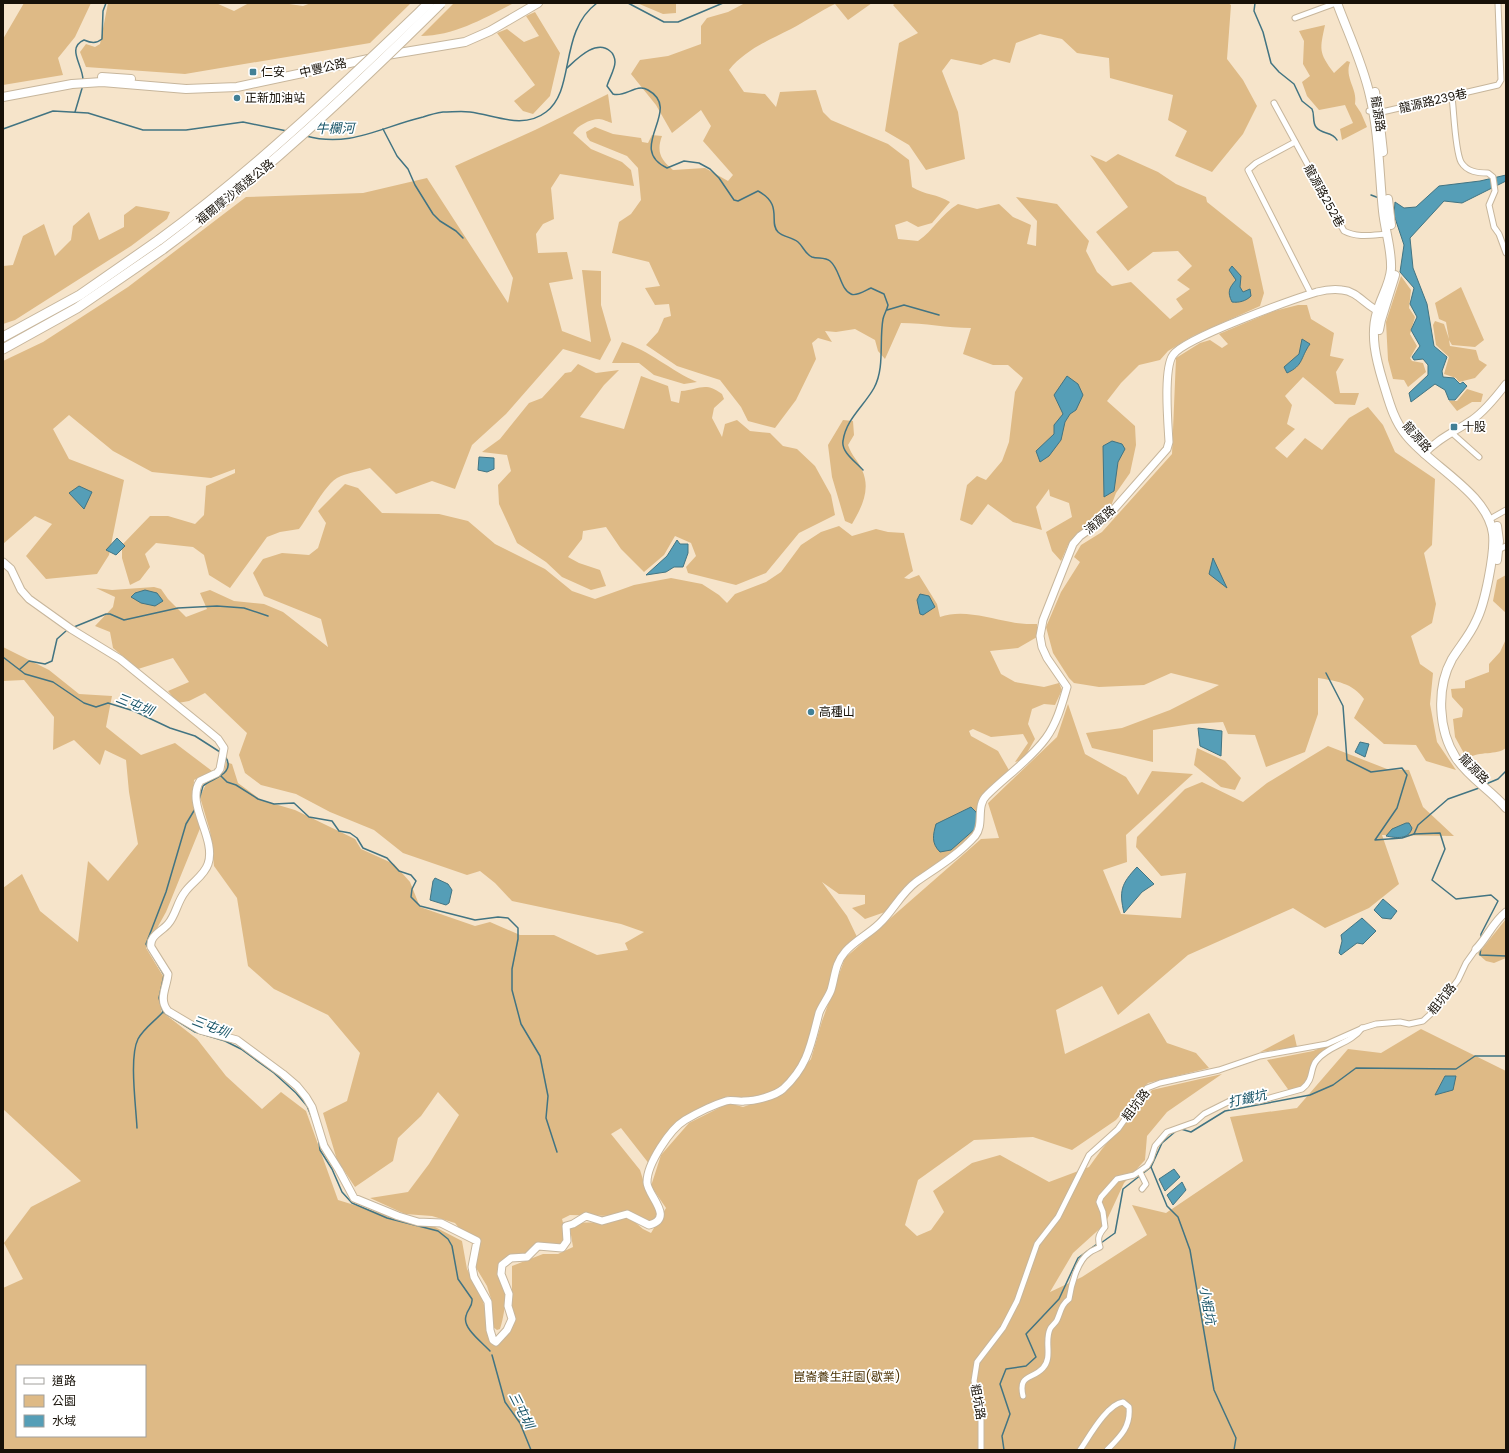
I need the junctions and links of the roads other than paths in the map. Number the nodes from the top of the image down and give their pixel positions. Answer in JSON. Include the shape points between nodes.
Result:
{"nodes":[{"id":1,"x":429,"y":3,"type":"edge"},
{"id":2,"x":441,"y":3,"type":"edge"},
{"id":3,"x":530,"y":3,"type":"edge"},
{"id":4,"x":538,"y":3,"type":"edge"},
{"id":5,"x":1336,"y":3,"type":"edge"},
{"id":6,"x":1342,"y":3,"type":"edge"},
{"id":7,"x":1498,"y":3,"type":"edge"},
{"id":8,"x":1295,"y":18,"type":"dead end"},
{"id":9,"x":422,"y":47,"type":"junction"},
{"id":10,"x":83,"y":81,"type":"junction"},
{"id":11,"x":3,"y":93,"type":"edge"},
{"id":12,"x":3,"y":97,"type":"edge"},
{"id":13,"x":1452,"y":97,"type":"junction"},
{"id":14,"x":1274,"y":104,"type":"dead end"},
{"id":15,"x":1373,"y":111,"type":"junction"},
{"id":16,"x":1295,"y":142,"type":"junction"},
{"id":17,"x":1386,"y":213,"type":"junction"},
{"id":18,"x":1387,"y":234,"type":"junction"},
{"id":19,"x":161,"y":245,"type":"junction"},
{"id":20,"x":1506,"y":253,"type":"edge"},
{"id":21,"x":1311,"y":294,"type":"junction"},
{"id":22,"x":1380,"y":312,"type":"junction"},
{"id":23,"x":3,"y":337,"type":"edge"},
{"id":24,"x":3,"y":348,"type":"edge"},
{"id":25,"x":1506,"y":384,"type":"edge"},
{"id":26,"x":1452,"y":433,"type":"junction"},
{"id":27,"x":1426,"y":452,"type":"junction"},
{"id":28,"x":1479,"y":457,"type":"dead end"},
{"id":29,"x":1506,"y":510,"type":"edge"},
{"id":30,"x":1492,"y":517,"type":"junction"},
{"id":31,"x":1502,"y":548,"type":"edge"},
{"id":32,"x":3,"y":562,"type":"edge"},
{"id":33,"x":1485,"y":784,"type":"junction"},
{"id":34,"x":1506,"y":800,"type":"edge"},
{"id":35,"x":1506,"y":808,"type":"edge"},
{"id":36,"x":1506,"y":912,"type":"edge"},
{"id":37,"x":1476,"y":949,"type":"joint"},
{"id":38,"x":1363,"y":1028,"type":"junction"},
{"id":39,"x":1140,"y":1172,"type":"junction"},
{"id":40,"x":1142,"y":1189,"type":"dead end"},
{"id":41,"x":1023,"y":1396,"type":"dead end"},
{"id":42,"x":981,"y":1450,"type":"edge"},
{"id":43,"x":1080,"y":1450,"type":"edge"},
{"id":44,"x":1107,"y":1450,"type":"edge"}],
"edges":[{"from":1,"to":19,"type":"highway","name":"福爾摩沙高速公路","bridge":true,"via":[[331,97]]},
{"from":2,"to":19,"type":"highway","name":"福爾摩沙高速公路","bridge":true,"via":[[300,138],[198,223]]},
{"from":3,"to":9,"type":"main road","name":"中豐公路","via":[[488,26],[455,40]]},
{"from":4,"to":9,"type":"main road","name":"中豐公路","via":[[465,42]]},
{"from":5,"to":8,"type":"street"},
{"from":5,"to":15,"type":"main road","via":[[1366,83]]},
{"from":6,"to":15,"type":"main road","name":"龍源路","via":[[1372,82]]},
{"from":7,"to":13,"type":"street","name":"龍源路239巷","via":[[1501,80],[1498,85]]},
{"from":9,"to":10,"type":"main road","name":"中豐公路","via":[[236,85],[186,90]]},
{"from":10,"to":11,"type":"main road","name":"中豐公路"},
{"from":10,"to":12,"type":"main road","name":"中豐公路"},
{"from":13,"to":15,"type":"street","name":"龍源路239巷"},
{"from":13,"to":20,"type":"street","via":[[1461,162],[1468,170],[1488,173],[1493,177],[1495,191],[1489,205],[1494,227]]},
{"from":14,"to":16,"type":"street"},
{"from":15,"to":17,"type":"main road"},
{"from":16,"to":18,"type":"street","name":"龍源路252巷","via":[[1344,232],[1366,236]]},
{"from":16,"to":21,"type":"street","via":[[1256,162],[1248,170]]},
{"from":17,"to":18,"type":"main road"},
{"from":17,"to":22,"type":"main road","via":[[1396,269],[1393,286]]},
{"from":18,"to":22,"type":"main road","via":[[1391,270]]},
{"from":19,"to":23,"type":"highway","name":"福爾摩沙高速公路","via":[[80,295]]},
{"from":19,"to":24,"type":"highway","name":"福爾摩沙高速公路","via":[[129,274],[77,308]]},
{"from":21,"to":22,"type":"street","name":"湳窩路","via":[[1343,290],[1356,295]]},
{"from":21,"to":32,"type":"street","name":"湳窩路","via":[[1240,320],[1185,345],[1172,355],[1167,378],[1167,450],[1108,516],[1073,544],[1042,620],[1042,647],[1067,686],[1051,730],[1045,739],[1014,772],[985,796],[981,803],[981,826],[974,837],[907,890],[884,920],[839,959],[830,993],[819,1013],[811,1048],[800,1068],[784,1087],[777,1093],[747,1101],[725,1101],[682,1122],[665,1142],[647,1177],[647,1188],[660,1209],[659,1217],[653,1224],[646,1224],[627,1214],[602,1222],[584,1216],[566,1226],[567,1241],[562,1248],[538,1246],[527,1257],[511,1258],[502,1265],[501,1274],[509,1294],[508,1306],[512,1319],[508,1330],[496,1342],[490,1330],[488,1302],[474,1277],[472,1259],[477,1240],[442,1223],[398,1216],[354,1198],[324,1146],[312,1107],[297,1086],[237,1040],[200,1030],[165,1007],[162,1000],[168,974],[151,948],[150,942],[169,923],[183,894],[203,874],[208,865],[207,845],[195,794],[200,781],[220,769],[224,748],[218,739],[120,659],[29,599],[21,590],[12,569]]},
{"from":22,"to":27,"type":"main road","via":[[1374,330],[1375,351],[1390,404],[1404,433]]},
{"from":25,"to":26,"type":"street","via":[[1473,420]]},
{"from":26,"to":27,"type":"street"},
{"from":26,"to":28,"type":"street"},
{"from":27,"to":30,"type":"main road"},
{"from":29,"to":30,"type":"street"},
{"from":30,"to":31,"type":"main road","name":"龍源路","via":[[1499,532]]},
{"from":30,"to":33,"type":"main road","via":[[1493,550],[1483,604],[1475,624],[1448,668],[1442,696],[1448,743],[1461,765]]},
{"from":31,"to":33,"type":"main road","name":"龍源路","via":[[1485,615],[1453,669],[1447,696],[1453,741],[1465,762]]},
{"from":33,"to":34,"type":"main road","name":"龍源路"},
{"from":33,"to":35,"type":"main road"},
{"from":36,"to":37,"type":"street","via":[[1496,920]]},
{"from":37,"to":38,"type":"street","name":"粗坑路","via":[[1466,962],[1458,980],[1436,1009],[1423,1021],[1409,1024],[1382,1023]]},
{"from":38,"to":39,"type":"street","via":[[1357,1036],[1315,1061],[1312,1077],[1308,1085],[1302,1089],[1259,1101],[1234,1099],[1204,1114],[1195,1122],[1167,1132],[1155,1146],[1151,1159]]},
{"from":38,"to":42,"type":"street","name":"粗坑路","via":[[1327,1044],[1260,1056],[1219,1070],[1160,1082],[1147,1088],[1118,1129],[1089,1155],[1058,1218],[1037,1244],[1025,1284],[1014,1308],[1003,1328],[977,1362],[974,1381],[982,1414]]},
{"from":39,"to":40,"type":"street","via":[[1146,1184]]},
{"from":39,"to":41,"type":"street","via":[[1117,1179],[1101,1197],[1105,1228],[1100,1233],[1100,1247],[1088,1253],[1075,1273],[1069,1299],[1062,1304],[1057,1321],[1050,1329],[1048,1361],[1039,1371],[1023,1381],[1020,1386]]},
{"from":43,"to":44,"type":"street","via":[[1108,1412],[1119,1402],[1123,1402],[1129,1407],[1127,1427]]}]}
